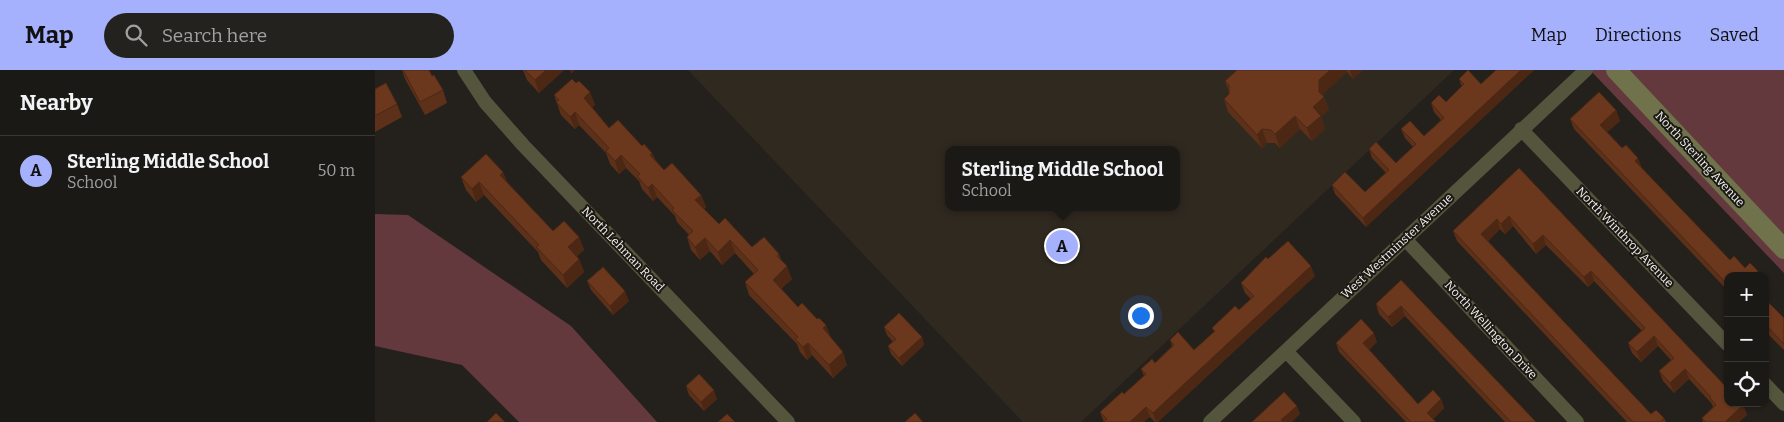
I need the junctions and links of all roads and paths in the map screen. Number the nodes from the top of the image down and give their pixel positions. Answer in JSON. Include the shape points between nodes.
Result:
{"nodes":[{"id":1,"x":465,"y":70,"type":"edge"},
{"id":2,"x":1586,"y":70,"type":"edge"},
{"id":3,"x":1616,"y":70,"type":"edge"},
{"id":4,"x":1521,"y":129,"type":"junction"},
{"id":5,"x":1405,"y":239,"type":"junction"},
{"id":6,"x":1784,"y":248,"type":"edge"},
{"id":7,"x":1724,"y":341,"type":"edge"},
{"id":8,"x":1286,"y":351,"type":"junction"},
{"id":9,"x":1769,"y":388,"type":"edge"},
{"id":10,"x":1784,"y":404,"type":"edge"},
{"id":11,"x":788,"y":422,"type":"edge"},
{"id":12,"x":1210,"y":422,"type":"edge"},
{"id":13,"x":1354,"y":422,"type":"edge"},
{"id":14,"x":1577,"y":422,"type":"edge"}],
"edges":[{"from":1,"to":11,"type":"street","name":"North Lehman Road","via":[[485,102],[523,145]]},
{"from":2,"to":4,"type":"street","name":"West Westminster Avenue"},
{"from":3,"to":6,"type":"main road","name":"North Sterling Avenue"},
{"from":4,"to":5,"type":"street","name":"West Westminster Avenue"},
{"from":4,"to":7,"type":"street","name":"North Winthrop Avenue"},
{"from":5,"to":8,"type":"street","name":"West Westminster Avenue"},
{"from":5,"to":14,"type":"street","name":"North Wellington Drive"},
{"from":8,"to":12,"type":"street","name":"West Westminster Avenue"},
{"from":8,"to":13,"type":"street"},
{"from":9,"to":10,"type":"street"}]}
